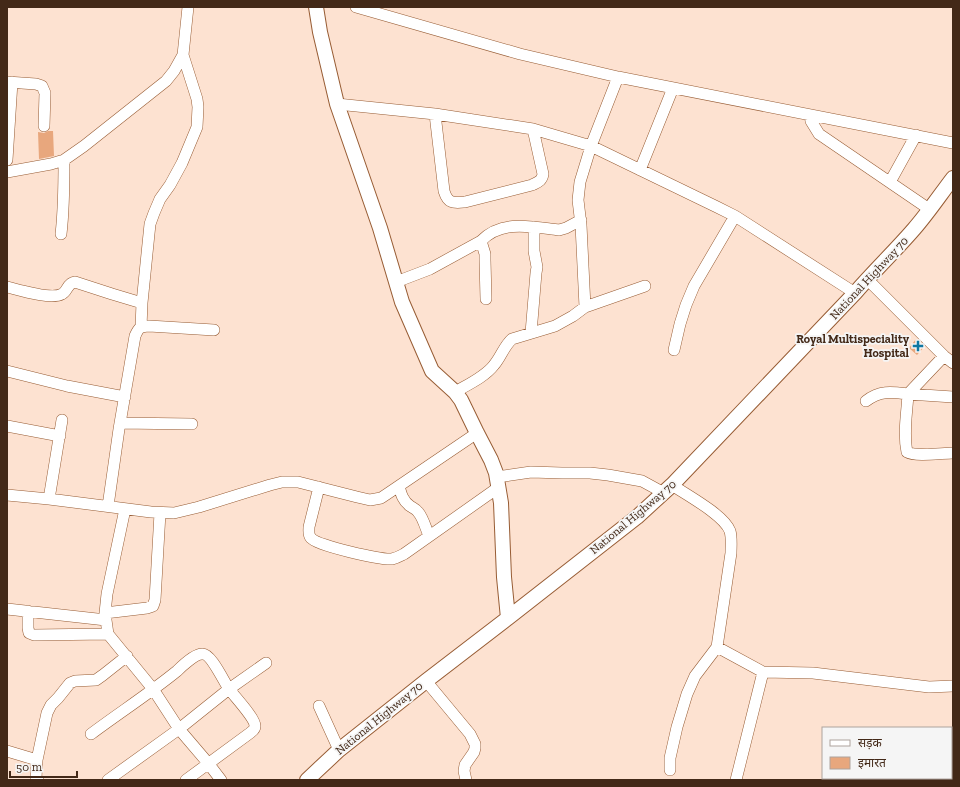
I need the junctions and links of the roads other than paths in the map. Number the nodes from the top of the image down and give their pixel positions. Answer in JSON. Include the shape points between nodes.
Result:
{"nodes":[{"id":1,"x":188,"y":7,"type":"edge"},
{"id":2,"x":316,"y":7,"type":"edge"},
{"id":3,"x":356,"y":7,"type":"edge"},
{"id":4,"x":183,"y":55,"type":"junction"},
{"id":5,"x":618,"y":77,"type":"junction"},
{"id":6,"x":10,"y":82,"type":"edge"},
{"id":7,"x":673,"y":88,"type":"junction"},
{"id":8,"x":337,"y":104,"type":"junction"},
{"id":9,"x":435,"y":114,"type":"junction"},
{"id":10,"x":810,"y":115,"type":"junction"},
{"id":11,"x":44,"y":126,"type":"dead end"},
{"id":12,"x":533,"y":130,"type":"junction"},
{"id":13,"x":916,"y":135,"type":"junction"},
{"id":14,"x":953,"y":142,"type":"edge"},
{"id":15,"x":591,"y":146,"type":"junction"},
{"id":16,"x":7,"y":160,"type":"edge"},
{"id":17,"x":64,"y":160,"type":"junction"},
{"id":18,"x":640,"y":170,"type":"junction"},
{"id":19,"x":7,"y":172,"type":"edge"},
{"id":20,"x":953,"y":178,"type":"edge"},
{"id":21,"x":890,"y":182,"type":"junction"},
{"id":22,"x":929,"y":209,"type":"junction"},
{"id":23,"x":734,"y":216,"type":"junction"},
{"id":24,"x":581,"y":220,"type":"junction"},
{"id":25,"x":534,"y":227,"type":"junction"},
{"id":26,"x":61,"y":234,"type":"dead end"},
{"id":27,"x":481,"y":241,"type":"junction"},
{"id":28,"x":867,"y":279,"type":"junction"},
{"id":29,"x":396,"y":282,"type":"junction"},
{"id":30,"x":645,"y":286,"type":"dead end"},
{"id":31,"x":7,"y":288,"type":"edge"},
{"id":32,"x":855,"y":293,"type":"junction"},
{"id":33,"x":486,"y":299,"type":"dead end"},
{"id":34,"x":142,"y":303,"type":"junction"},
{"id":35,"x":585,"y":307,"type":"junction"},
{"id":36,"x":141,"y":327,"type":"junction"},
{"id":37,"x":214,"y":330,"type":"dead end"},
{"id":38,"x":531,"y":333,"type":"junction"},
{"id":39,"x":674,"y":350,"type":"dead end"},
{"id":40,"x":944,"y":356,"type":"junction"},
{"id":41,"x":953,"y":363,"type":"edge"},
{"id":42,"x":7,"y":371,"type":"edge"},
{"id":43,"x":454,"y":392,"type":"junction"},
{"id":44,"x":908,"y":394,"type":"junction"},
{"id":45,"x":125,"y":397,"type":"junction"},
{"id":46,"x":953,"y":397,"type":"edge"},
{"id":47,"x":866,"y":401,"type":"dead end"},
{"id":48,"x":62,"y":420,"type":"dead end"},
{"id":49,"x":120,"y":423,"type":"junction"},
{"id":50,"x":192,"y":424,"type":"dead end"},
{"id":51,"x":7,"y":426,"type":"edge"},
{"id":52,"x":477,"y":433,"type":"junction"},
{"id":53,"x":60,"y":436,"type":"junction"},
{"id":54,"x":953,"y":453,"type":"edge"},
{"id":55,"x":498,"y":482,"type":"junction"},
{"id":56,"x":399,"y":486,"type":"junction"},
{"id":57,"x":319,"y":487,"type":"junction"},
{"id":58,"x":668,"y":489,"type":"junction"},
{"id":59,"x":7,"y":496,"type":"edge"},
{"id":60,"x":49,"y":499,"type":"junction"},
{"id":61,"x":108,"y":506,"type":"junction"},
{"id":62,"x":125,"y":508,"type":"junction"},
{"id":63,"x":160,"y":513,"type":"junction"},
{"id":64,"x":429,"y":536,"type":"junction"},
{"id":65,"x":7,"y":608,"type":"edge"},
{"id":66,"x":28,"y":611,"type":"junction"},
{"id":67,"x":106,"y":616,"type":"junction"},
{"id":68,"x":508,"y":618,"type":"junction"},
{"id":69,"x":108,"y":634,"type":"junction"},
{"id":70,"x":717,"y":647,"type":"junction"},
{"id":71,"x":127,"y":656,"type":"junction"},
{"id":72,"x":266,"y":663,"type":"dead end"},
{"id":73,"x":764,"y":672,"type":"junction"},
{"id":74,"x":426,"y":681,"type":"junction"},
{"id":75,"x":953,"y":686,"type":"edge"},
{"id":76,"x":153,"y":689,"type":"junction"},
{"id":77,"x":229,"y":689,"type":"junction"},
{"id":78,"x":319,"y":706,"type":"dead end"},
{"id":79,"x":179,"y":729,"type":"junction"},
{"id":80,"x":91,"y":734,"type":"dead end"},
{"id":81,"x":338,"y":750,"type":"junction"},
{"id":82,"x":7,"y":751,"type":"edge"},
{"id":83,"x":37,"y":760,"type":"junction"},
{"id":84,"x":208,"y":763,"type":"junction"},
{"id":85,"x":670,"y":770,"type":"dead end"},
{"id":86,"x":36,"y":779,"type":"edge"},
{"id":87,"x":309,"y":779,"type":"edge"},
{"id":88,"x":108,"y":780,"type":"edge"},
{"id":89,"x":186,"y":780,"type":"edge"},
{"id":90,"x":221,"y":780,"type":"edge"},
{"id":91,"x":466,"y":780,"type":"edge"},
{"id":92,"x":736,"y":780,"type":"edge"}],
"edges":[{"from":1,"to":4,"type":"street"},
{"from":2,"to":8,"type":"main road"},
{"from":3,"to":5,"type":"street","via":[[520,54]]},
{"from":4,"to":17,"type":"street","via":[[174,71],[157,89]]},
{"from":4,"to":34,"type":"street","via":[[197,99],[197,127],[182,163],[154,213]]},
{"from":5,"to":7,"type":"street"},
{"from":5,"to":15,"type":"street"},
{"from":6,"to":11,"type":"street","via":[[42,86],[45,93]]},
{"from":6,"to":16,"type":"street"},
{"from":7,"to":10,"type":"street"},
{"from":7,"to":18,"type":"street"},
{"from":8,"to":9,"type":"street"},
{"from":8,"to":29,"type":"main road"},
{"from":9,"to":12,"type":"street"},
{"from":9,"to":12,"type":"street","via":[[445,197],[456,203],[539,182],[543,174]]},
{"from":10,"to":13,"type":"street"},
{"from":10,"to":21,"type":"street","via":[[819,134]]},
{"from":12,"to":15,"type":"street"},
{"from":13,"to":14,"type":"street"},
{"from":13,"to":21,"type":"street"},
{"from":15,"to":18,"type":"street"},
{"from":15,"to":24,"type":"street","via":[[580,182],[578,200]]},
{"from":17,"to":19,"type":"street"},
{"from":17,"to":26,"type":"street"},
{"from":18,"to":23,"type":"street"},
{"from":20,"to":22,"type":"main road","name":"National Highway 70"},
{"from":21,"to":22,"type":"street"},
{"from":22,"to":28,"type":"main road","name":"National Highway 70","via":[[915,228]]},
{"from":23,"to":32,"type":"street"},
{"from":23,"to":39,"type":"street","via":[[694,286]]},
{"from":24,"to":25,"type":"street","via":[[559,230]]},
{"from":24,"to":35,"type":"street"},
{"from":25,"to":27,"type":"street","via":[[505,227],[490,233]]},
{"from":25,"to":38,"type":"street","via":[[537,267]]},
{"from":27,"to":29,"type":"street","via":[[430,269]]},
{"from":27,"to":33,"type":"street","via":[[485,254]]},
{"from":28,"to":32,"type":"main road","name":"National Highway 70"},
{"from":28,"to":40,"type":"street"},
{"from":29,"to":43,"type":"main road","via":[[432,371]]},
{"from":30,"to":35,"type":"street"},
{"from":31,"to":34,"type":"street","via":[[54,296],[62,295],[69,285],[75,282]]},
{"from":32,"to":58,"type":"main road","name":"National Highway 70"},
{"from":34,"to":36,"type":"street"},
{"from":35,"to":38,"type":"street","via":[[555,326]]},
{"from":36,"to":37,"type":"street"},
{"from":36,"to":45,"type":"street","via":[[135,336]]},
{"from":38,"to":43,"type":"street","via":[[508,342],[494,366],[475,381]]},
{"from":40,"to":41,"type":"street"},
{"from":40,"to":44,"type":"street"},
{"from":42,"to":45,"type":"street"},
{"from":43,"to":52,"type":"main road","via":[[463,403]]},
{"from":44,"to":46,"type":"street"},
{"from":44,"to":47,"type":"street","via":[[889,392],[873,396]]},
{"from":44,"to":54,"type":"street","via":[[905,431],[907,452]]},
{"from":45,"to":49,"type":"street"},
{"from":48,"to":53,"type":"street"},
{"from":49,"to":50,"type":"street"},
{"from":49,"to":61,"type":"street"},
{"from":51,"to":53,"type":"street"},
{"from":52,"to":55,"type":"main road","via":[[491,460]]},
{"from":52,"to":56,"type":"street"},
{"from":53,"to":60,"type":"street"},
{"from":55,"to":58,"type":"street","via":[[531,472],[590,473]]},
{"from":55,"to":64,"type":"street"},
{"from":55,"to":68,"type":"main road"},
{"from":56,"to":57,"type":"street","via":[[381,498],[370,500]]},
{"from":56,"to":64,"type":"street","via":[[404,500],[418,512]]},
{"from":57,"to":63,"type":"street","via":[[298,482],[282,482],[189,510]]},
{"from":57,"to":64,"type":"street","via":[[309,527],[310,537],[315,541],[392,559],[404,554]]},
{"from":58,"to":68,"type":"main road","name":"National Highway 70","via":[[637,517]]},
{"from":58,"to":70,"type":"street","via":[[713,512],[728,526],[730,532],[731,553]]},
{"from":59,"to":60,"type":"street"},
{"from":60,"to":61,"type":"street"},
{"from":61,"to":62,"type":"street"},
{"from":62,"to":63,"type":"street"},
{"from":62,"to":67,"type":"street","via":[[107,594]]},
{"from":63,"to":67,"type":"street","via":[[153,606]]},
{"from":65,"to":66,"type":"street"},
{"from":66,"to":67,"type":"street"},
{"from":66,"to":69,"type":"street","via":[[29,633],[34,635]]},
{"from":67,"to":69,"type":"street"},
{"from":68,"to":74,"type":"main road","name":"National Highway 70"},
{"from":69,"to":71,"type":"street"},
{"from":70,"to":73,"type":"street"},
{"from":70,"to":85,"type":"street","via":[[695,676],[686,694],[670,758]]},
{"from":71,"to":76,"type":"street"},
{"from":71,"to":83,"type":"street","via":[[96,680],[70,683],[47,713]]},
{"from":72,"to":77,"type":"street"},
{"from":73,"to":75,"type":"street","via":[[813,673],[929,687]]},
{"from":73,"to":92,"type":"street"},
{"from":74,"to":81,"type":"main road","name":"National Highway 70"},
{"from":74,"to":91,"type":"street","via":[[470,734],[475,744],[474,752],[465,765]]},
{"from":76,"to":77,"type":"street","via":[[188,661],[202,654],[212,660]]},
{"from":76,"to":79,"type":"street"},
{"from":76,"to":80,"type":"street"},
{"from":77,"to":79,"type":"street"},
{"from":77,"to":84,"type":"street","via":[[252,719],[255,729]]},
{"from":78,"to":81,"type":"street"},
{"from":79,"to":84,"type":"street"},
{"from":79,"to":88,"type":"street"},
{"from":81,"to":87,"type":"main road","name":"National Highway 70"},
{"from":82,"to":83,"type":"street"},
{"from":83,"to":86,"type":"street"},
{"from":84,"to":89,"type":"street"},
{"from":84,"to":90,"type":"street"}]}
